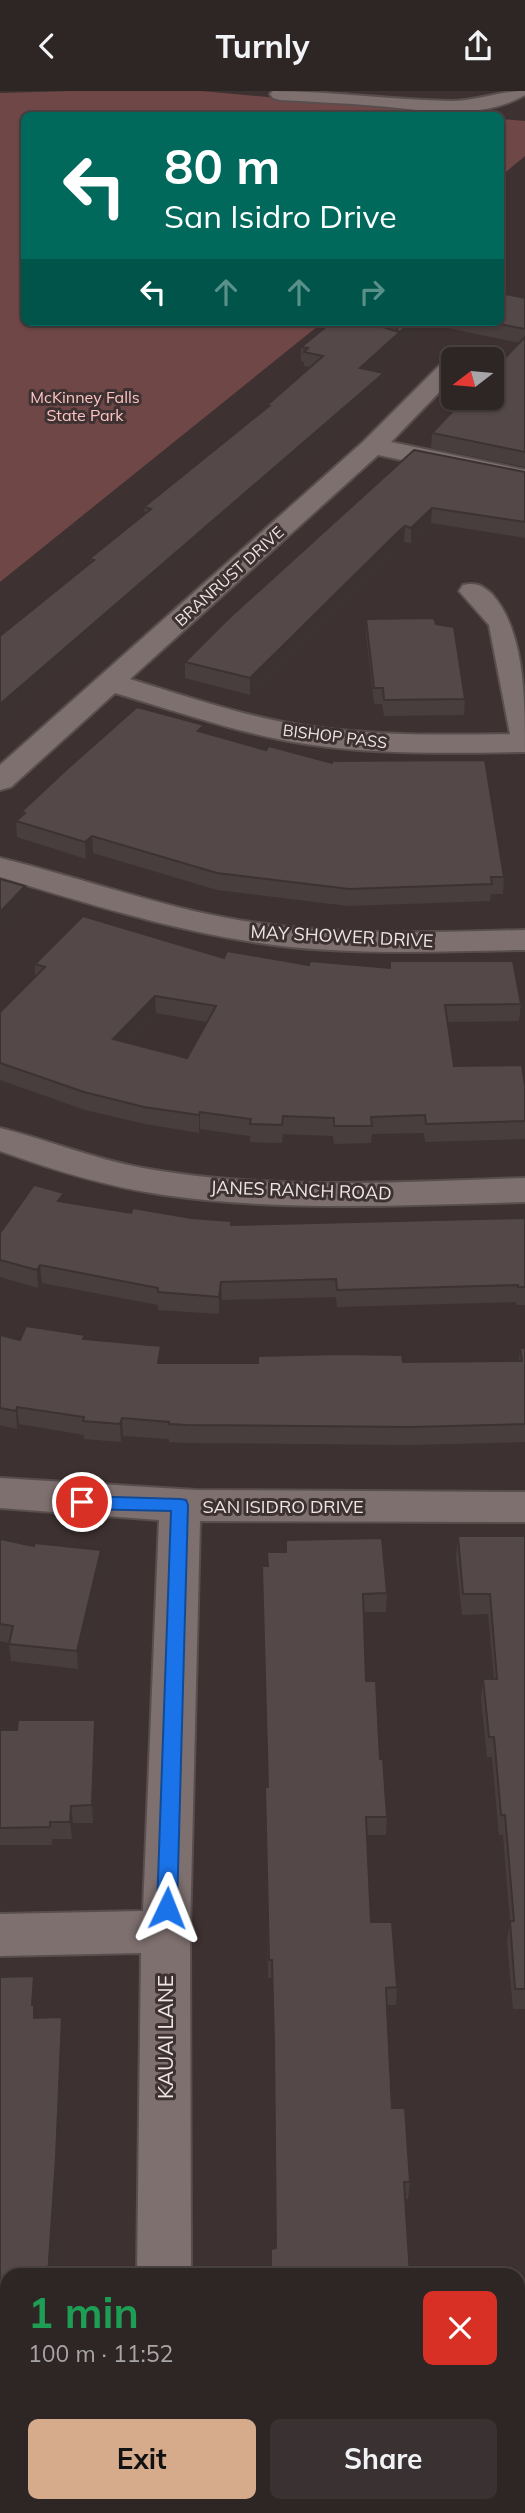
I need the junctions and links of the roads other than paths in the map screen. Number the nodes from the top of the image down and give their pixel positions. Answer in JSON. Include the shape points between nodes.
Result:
{"nodes":[{"id":1,"x":283,"y":91,"type":"edge"},
{"id":2,"x":517,"y":91,"type":"edge"},
{"id":3,"x":441,"y":377,"type":"edge"},
{"id":4,"x":373,"y":446,"type":"junction"},
{"id":5,"x":525,"y":478,"type":"edge"},
{"id":6,"x":473,"y":591,"type":"dead end"},
{"id":7,"x":110,"y":682,"type":"junction"},
{"id":8,"x":525,"y":736,"type":"edge"},
{"id":9,"x":525,"y":743,"type":"edge"},
{"id":10,"x":0,"y":781,"type":"edge"},
{"id":11,"x":0,"y":867,"type":"edge"},
{"id":12,"x":525,"y":940,"type":"edge"},
{"id":13,"x":0,"y":1139,"type":"edge"},
{"id":14,"x":525,"y":1190,"type":"edge"},
{"id":15,"x":0,"y":1493,"type":"edge"},
{"id":16,"x":180,"y":1505,"type":"junction"},
{"id":17,"x":525,"y":1507,"type":"edge"},
{"id":18,"x":166,"y":1932,"type":"junction"},
{"id":19,"x":0,"y":1935,"type":"edge"},
{"id":20,"x":164,"y":2268,"type":"edge"}],
"edges":[{"from":1,"to":2,"type":"street","via":[[281,94],[449,106],[479,105]]},
{"from":3,"to":4,"type":"street","name":"BRANRUST DRIVE"},
{"from":4,"to":5,"type":"street"},
{"from":4,"to":7,"type":"street","name":"BRANRUST DRIVE"},
{"from":6,"to":8,"type":"street","via":[[503,624]]},
{"from":7,"to":9,"type":"street","name":"BISHOP PASS","via":[[306,735],[395,743]]},
{"from":7,"to":10,"type":"street","name":"BRANRUST DRIVE"},
{"from":11,"to":12,"type":"street","name":"MAY SHOWER DRIVE","via":[[153,914],[260,933],[401,941]]},
{"from":13,"to":14,"type":"street","name":"JANES RANCH ROAD","via":[[111,1173],[212,1188],[331,1194]]},
{"from":15,"to":16,"type":"street","name":"SAN ISIDRO DRIVE","via":[[82,1502]]},
{"from":16,"to":17,"type":"street","name":"SAN ISIDRO DRIVE"},
{"from":16,"to":18,"type":"street","name":"KAUAI LANE"},
{"from":18,"to":19,"type":"street"},
{"from":18,"to":20,"type":"street","name":"KAUAI LANE"}]}
